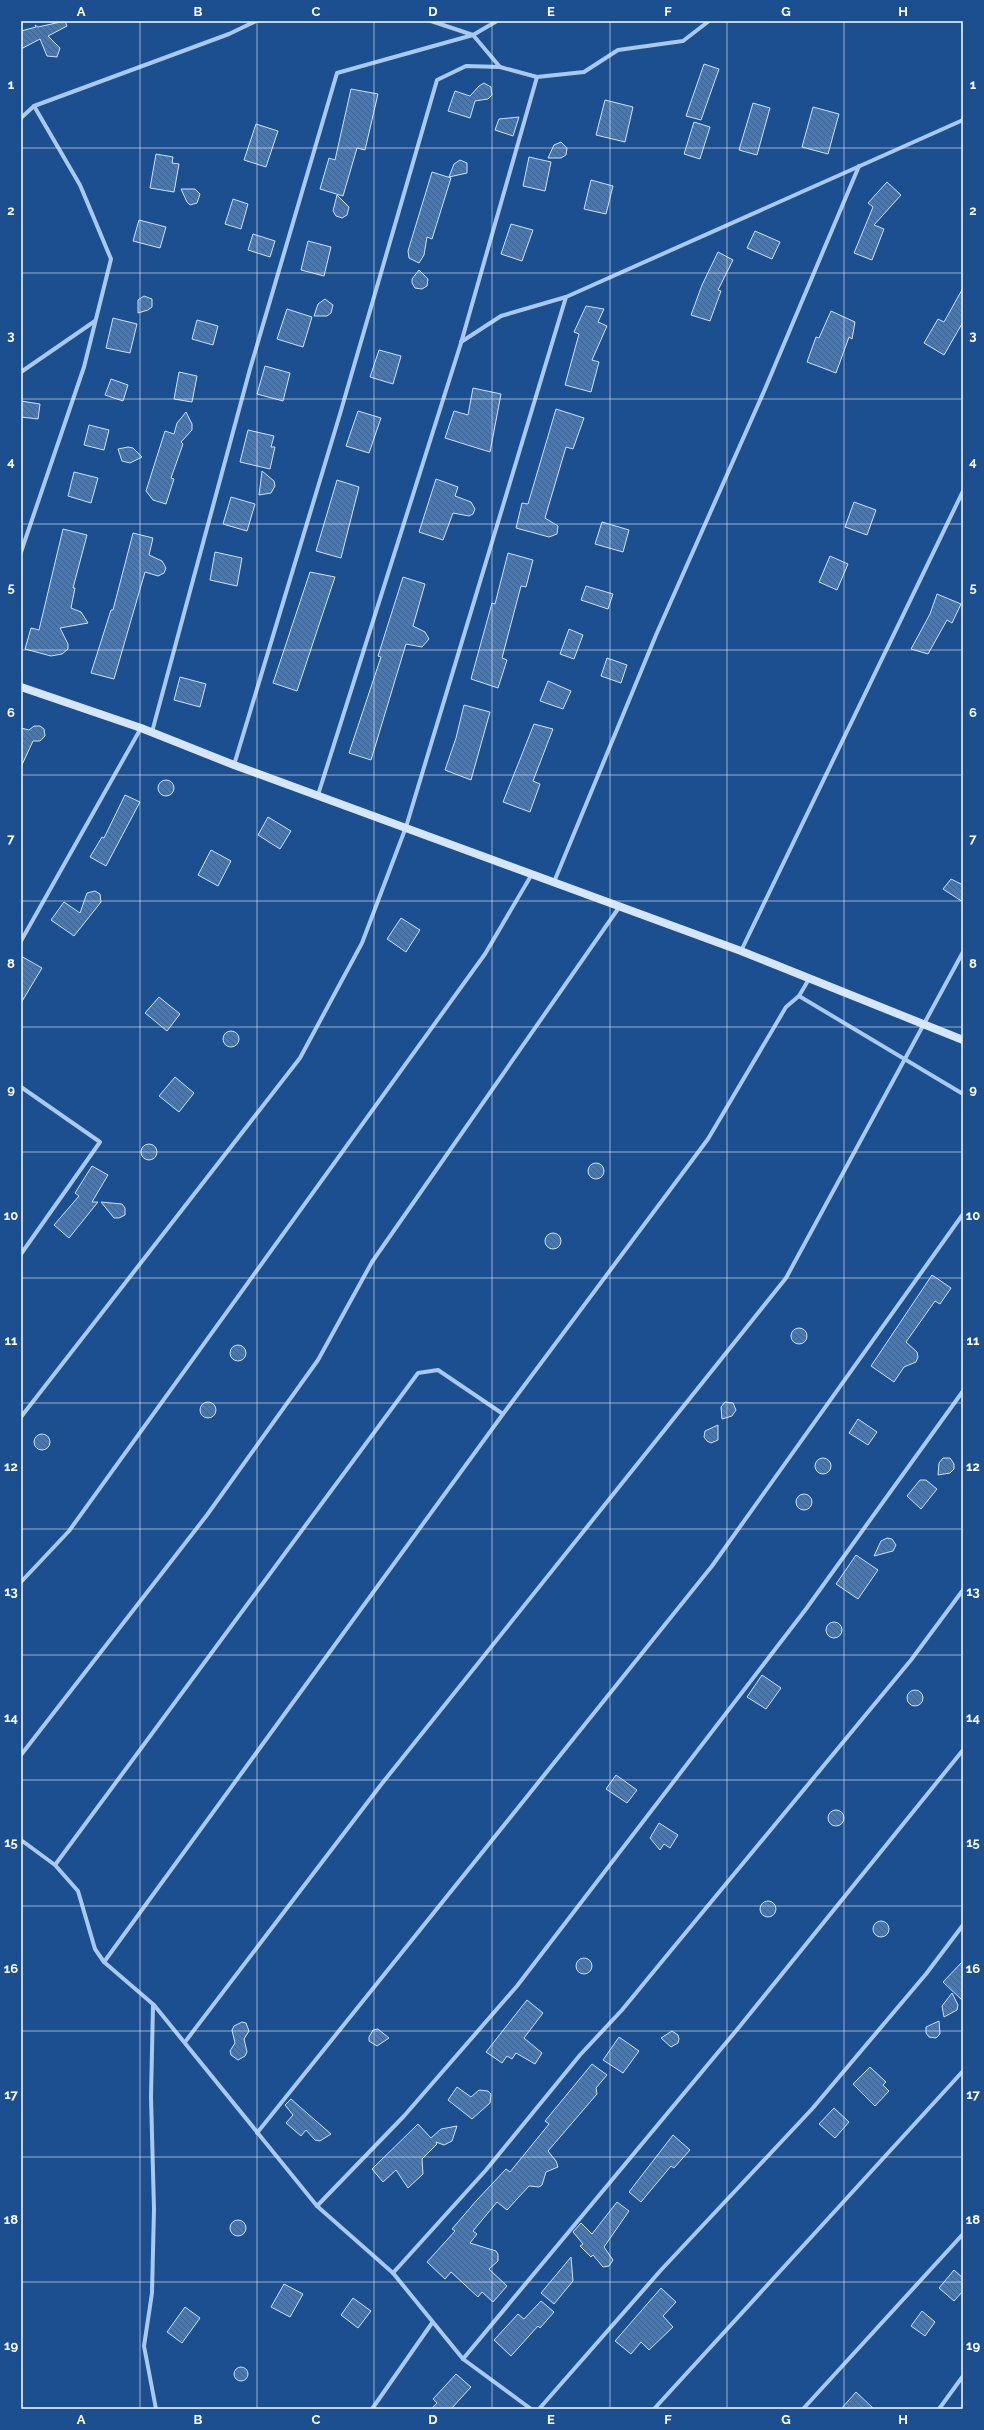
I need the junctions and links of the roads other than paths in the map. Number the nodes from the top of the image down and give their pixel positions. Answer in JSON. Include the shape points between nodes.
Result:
{"nodes":[{"id":1,"x":256,"y":21,"type":"edge"},
{"id":2,"x":431,"y":21,"type":"edge"},
{"id":3,"x":497,"y":21,"type":"edge"},
{"id":4,"x":709,"y":21,"type":"edge"},
{"id":5,"x":474,"y":35,"type":"junction"},
{"id":6,"x":500,"y":67,"type":"junction"},
{"id":7,"x":537,"y":78,"type":"junction"},
{"id":8,"x":34,"y":106,"type":"junction"},
{"id":9,"x":21,"y":118,"type":"edge"},
{"id":10,"x":963,"y":120,"type":"edge"},
{"id":11,"x":860,"y":166,"type":"junction"},
{"id":12,"x":566,"y":297,"type":"junction"},
{"id":13,"x":96,"y":321,"type":"junction"},
{"id":14,"x":461,"y":343,"type":"junction"},
{"id":15,"x":21,"y":372,"type":"edge"},
{"id":16,"x":963,"y":490,"type":"edge"},
{"id":17,"x":21,"y":552,"type":"edge"},
{"id":18,"x":21,"y":687,"type":"edge"},
{"id":19,"x":141,"y":728,"type":"junction"},
{"id":20,"x":152,"y":732,"type":"junction"},
{"id":21,"x":234,"y":765,"type":"junction"},
{"id":22,"x":318,"y":795,"type":"junction"},
{"id":23,"x":406,"y":827,"type":"junction"},
{"id":24,"x":532,"y":873,"type":"junction"},
{"id":25,"x":554,"y":882,"type":"junction"},
{"id":26,"x":620,"y":906,"type":"junction"},
{"id":27,"x":21,"y":941,"type":"edge"},
{"id":28,"x":741,"y":951,"type":"junction"},
{"id":29,"x":963,"y":952,"type":"edge"},
{"id":30,"x":809,"y":979,"type":"junction"},
{"id":31,"x":799,"y":996,"type":"junction"},
{"id":32,"x":924,"y":1025,"type":"junction"},
{"id":33,"x":963,"y":1040,"type":"edge"},
{"id":34,"x":905,"y":1060,"type":"junction"},
{"id":35,"x":21,"y":1087,"type":"edge"},
{"id":36,"x":963,"y":1094,"type":"edge"},
{"id":37,"x":963,"y":1214,"type":"edge"},
{"id":38,"x":21,"y":1254,"type":"edge"},
{"id":39,"x":963,"y":1392,"type":"edge"},
{"id":40,"x":503,"y":1414,"type":"junction"},
{"id":41,"x":21,"y":1417,"type":"edge"},
{"id":42,"x":21,"y":1582,"type":"edge"},
{"id":43,"x":963,"y":1590,"type":"edge"},
{"id":44,"x":963,"y":1750,"type":"edge"},
{"id":45,"x":21,"y":1755,"type":"edge"},
{"id":46,"x":21,"y":1840,"type":"edge"},
{"id":47,"x":55,"y":1865,"type":"junction"},
{"id":48,"x":963,"y":1925,"type":"edge"},
{"id":49,"x":104,"y":1962,"type":"junction"},
{"id":50,"x":154,"y":2005,"type":"junction"},
{"id":51,"x":185,"y":2042,"type":"junction"},
{"id":52,"x":963,"y":2071,"type":"edge"},
{"id":53,"x":257,"y":2133,"type":"junction"},
{"id":54,"x":317,"y":2206,"type":"junction"},
{"id":55,"x":963,"y":2234,"type":"edge"},
{"id":56,"x":393,"y":2273,"type":"junction"},
{"id":57,"x":432,"y":2323,"type":"junction"},
{"id":58,"x":463,"y":2359,"type":"junction"},
{"id":59,"x":963,"y":2376,"type":"edge"},
{"id":60,"x":156,"y":2409,"type":"edge"},
{"id":61,"x":372,"y":2409,"type":"edge"},
{"id":62,"x":531,"y":2409,"type":"edge"},
{"id":63,"x":539,"y":2409,"type":"edge"},
{"id":64,"x":654,"y":2409,"type":"edge"},
{"id":65,"x":803,"y":2409,"type":"edge"},
{"id":66,"x":939,"y":2409,"type":"edge"}],
"edges":[{"from":1,"to":8,"type":"street","via":[[229,34]]},
{"from":2,"to":5,"type":"street"},
{"from":3,"to":5,"type":"street"},
{"from":4,"to":7,"type":"street","via":[[683,41],[618,50],[584,72]]},
{"from":5,"to":6,"type":"street"},
{"from":5,"to":20,"type":"street","via":[[338,73],[250,369]]},
{"from":6,"to":7,"type":"street"},
{"from":6,"to":21,"type":"street","via":[[466,66],[437,80]]},
{"from":7,"to":14,"type":"street"},
{"from":8,"to":9,"type":"street"},
{"from":8,"to":13,"type":"street","via":[[80,185],[111,259]]},
{"from":10,"to":11,"type":"street"},
{"from":11,"to":12,"type":"street"},
{"from":11,"to":25,"type":"street","via":[[656,635]]},
{"from":12,"to":14,"type":"street","via":[[501,316]]},
{"from":12,"to":23,"type":"street"},
{"from":13,"to":15,"type":"street"},
{"from":13,"to":17,"type":"street","via":[[84,367]]},
{"from":14,"to":22,"type":"street"},
{"from":16,"to":28,"type":"street"},
{"from":18,"to":19,"type":"street"},
{"from":19,"to":20,"type":"street"},
{"from":19,"to":27,"type":"street"},
{"from":20,"to":21,"type":"street"},
{"from":21,"to":22,"type":"street"},
{"from":22,"to":23,"type":"street"},
{"from":23,"to":24,"type":"street"},
{"from":23,"to":41,"type":"street","via":[[362,943],[300,1058]]},
{"from":24,"to":25,"type":"street"},
{"from":24,"to":42,"type":"street","via":[[476,966],[69,1531]]},
{"from":25,"to":26,"type":"street"},
{"from":26,"to":28,"type":"street"},
{"from":26,"to":45,"type":"street","via":[[372,1262],[318,1360],[207,1515]]},
{"from":28,"to":30,"type":"street"},
{"from":29,"to":32,"type":"street"},
{"from":30,"to":31,"type":"street"},
{"from":30,"to":32,"type":"street"},
{"from":31,"to":34,"type":"street"},
{"from":31,"to":40,"type":"street","via":[[786,1007],[708,1139]]},
{"from":32,"to":33,"type":"street"},
{"from":32,"to":34,"type":"street"},
{"from":34,"to":36,"type":"street"},
{"from":34,"to":51,"type":"street","via":[[786,1278],[380,1786]]},
{"from":35,"to":38,"type":"street","via":[[100,1142]]},
{"from":37,"to":53,"type":"street","via":[[712,1566]]},
{"from":39,"to":54,"type":"street","via":[[806,1609],[517,1986],[404,2116]]},
{"from":40,"to":47,"type":"street","via":[[438,1370],[418,1373]]},
{"from":40,"to":49,"type":"street"},
{"from":43,"to":56,"type":"street","via":[[910,1660],[622,2010],[580,2055],[486,2170]]},
{"from":44,"to":58,"type":"street","via":[[740,2026]]},
{"from":46,"to":47,"type":"street"},
{"from":47,"to":49,"type":"street","via":[[78,1892],[95,1949]]},
{"from":48,"to":63,"type":"street","via":[[926,1974],[812,2109],[661,2270]]},
{"from":49,"to":50,"type":"street"},
{"from":50,"to":51,"type":"street"},
{"from":50,"to":60,"type":"street","via":[[151,2097],[154,2225],[152,2293],[144,2346]]},
{"from":51,"to":53,"type":"street"},
{"from":52,"to":64,"type":"street"},
{"from":53,"to":54,"type":"street"},
{"from":54,"to":56,"type":"street"},
{"from":55,"to":65,"type":"street"},
{"from":56,"to":57,"type":"street"},
{"from":57,"to":58,"type":"street"},
{"from":57,"to":61,"type":"street"},
{"from":58,"to":62,"type":"street"},
{"from":59,"to":66,"type":"street"}]}
